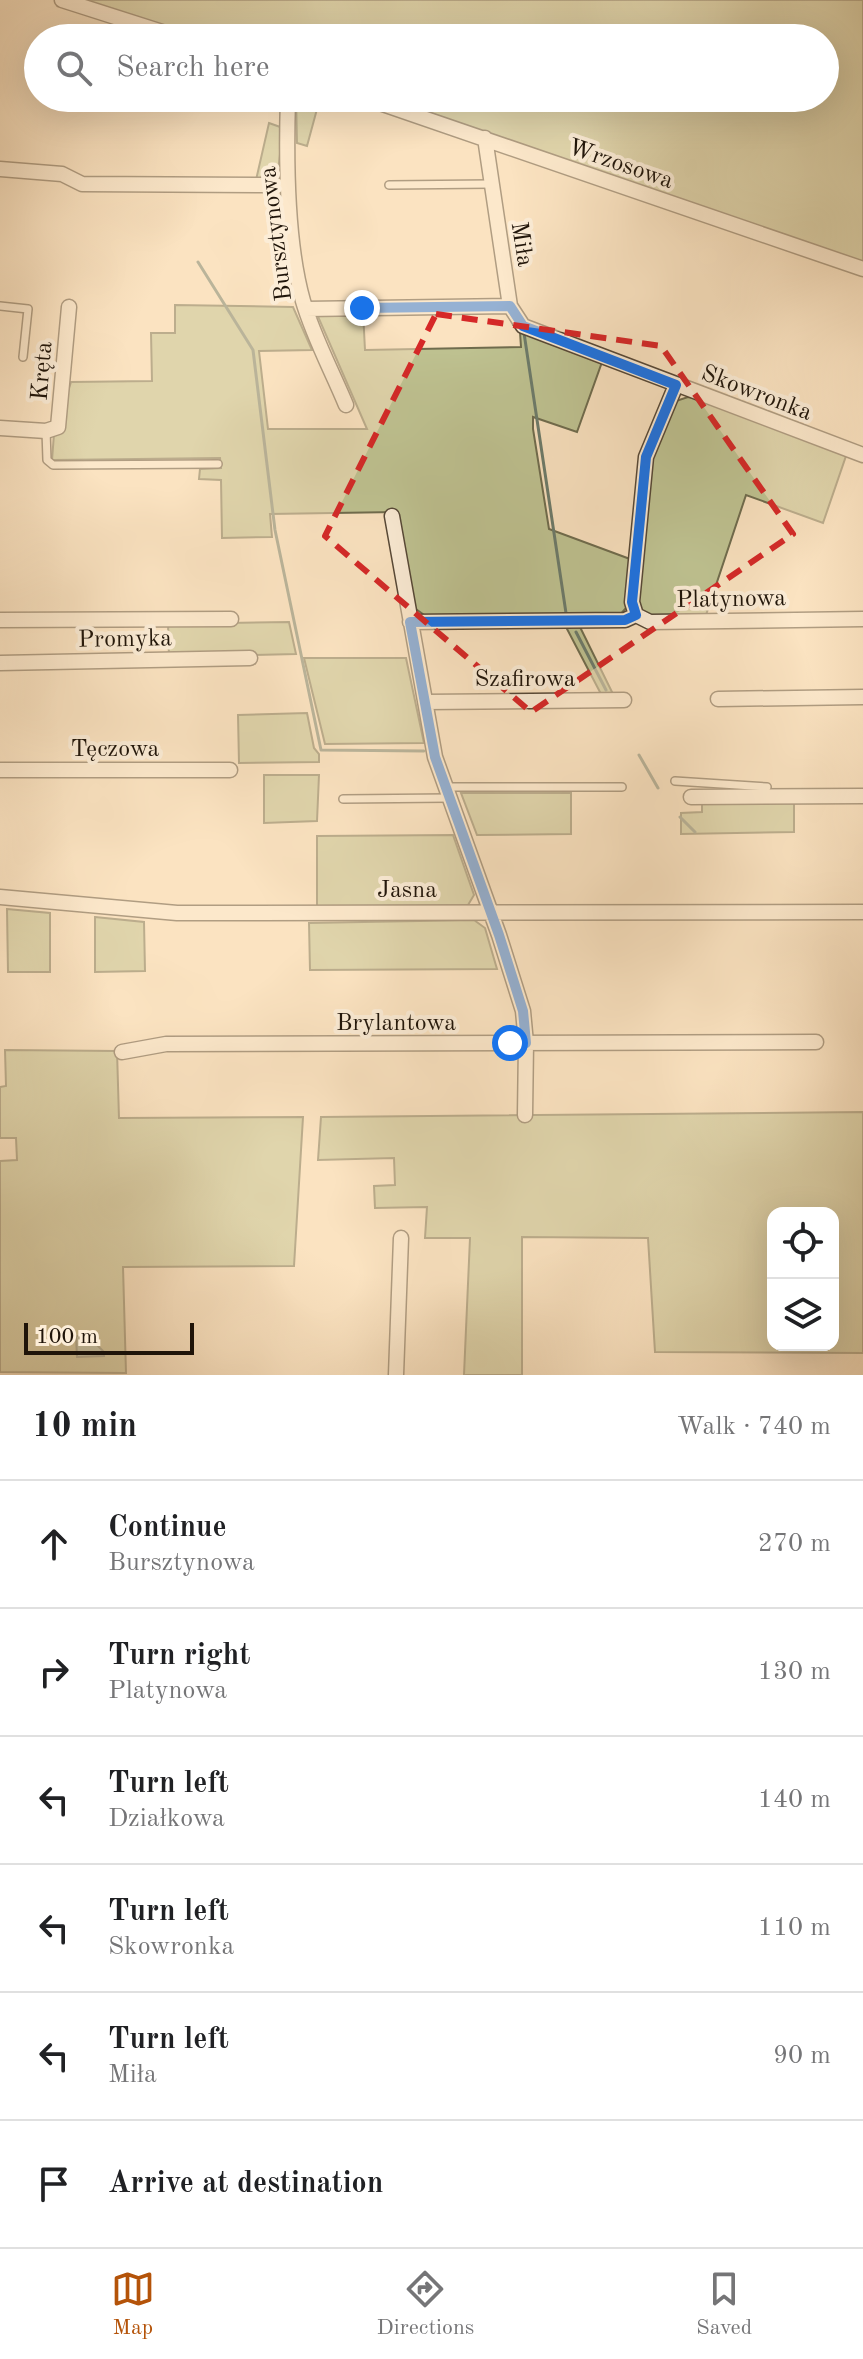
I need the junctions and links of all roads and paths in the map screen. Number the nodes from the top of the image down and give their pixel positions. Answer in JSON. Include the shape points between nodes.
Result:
{"nodes":[{"id":1,"x":62,"y":0,"type":"edge"},
{"id":2,"x":137,"y":24,"type":"edge"},
{"id":3,"x":288,"y":112,"type":"edge"},
{"id":4,"x":407,"y":112,"type":"edge"},
{"id":5,"x":485,"y":138,"type":"junction"},
{"id":6,"x":0,"y":169,"type":"edge"},
{"id":7,"x":491,"y":184,"type":"junction"},
{"id":8,"x":276,"y":185,"type":"dead end"},
{"id":9,"x":389,"y":185,"type":"dead end"},
{"id":10,"x":863,"y":269,"type":"edge"},
{"id":11,"x":0,"y":306,"type":"edge"},
{"id":12,"x":510,"y":306,"type":"junction"},
{"id":13,"x":69,"y":307,"type":"dead end"},
{"id":14,"x":306,"y":309,"type":"junction"},
{"id":15,"x":23,"y":357,"type":"dead end"},
{"id":16,"x":676,"y":385,"type":"junction"},
{"id":17,"x":346,"y":405,"type":"dead end"},
{"id":18,"x":0,"y":428,"type":"edge"},
{"id":19,"x":46,"y":431,"type":"junction"},
{"id":20,"x":863,"y":455,"type":"edge"},
{"id":21,"x":218,"y":464,"type":"dead end"},
{"id":22,"x":392,"y":516,"type":"dead end"},
{"id":23,"x":636,"y":615,"type":"junction"},
{"id":24,"x":231,"y":619,"type":"dead end"},
{"id":25,"x":863,"y":619,"type":"edge"},
{"id":26,"x":0,"y":620,"type":"edge"},
{"id":27,"x":410,"y":622,"type":"junction"},
{"id":28,"x":250,"y":658,"type":"dead end"},
{"id":29,"x":0,"y":663,"type":"edge"},
{"id":30,"x":863,"y":697,"type":"edge"},
{"id":31,"x":718,"y":699,"type":"dead end"},
{"id":32,"x":624,"y":700,"type":"dead end"},
{"id":33,"x":425,"y":702,"type":"junction"},
{"id":34,"x":0,"y":770,"type":"edge"},
{"id":35,"x":230,"y":770,"type":"dead end"},
{"id":36,"x":675,"y":781,"type":"dead end"},
{"id":37,"x":863,"y":786,"type":"edge"},
{"id":38,"x":622,"y":787,"type":"dead end"},
{"id":39,"x":767,"y":787,"type":"joint"},
{"id":40,"x":448,"y":793,"type":"junction"},
{"id":41,"x":863,"y":796,"type":"edge"},
{"id":42,"x":691,"y":797,"type":"dead end"},
{"id":43,"x":343,"y":799,"type":"dead end"},
{"id":44,"x":0,"y":897,"type":"edge"},
{"id":45,"x":490,"y":911,"type":"junction"},
{"id":46,"x":863,"y":912,"type":"edge"},
{"id":47,"x":816,"y":1042,"type":"dead end"},
{"id":48,"x":526,"y":1043,"type":"junction"},
{"id":49,"x":122,"y":1052,"type":"dead end"},
{"id":50,"x":525,"y":1115,"type":"dead end"},
{"id":51,"x":401,"y":1238,"type":"dead end"},
{"id":52,"x":396,"y":1375,"type":"edge"}],
"edges":[{"from":1,"to":2,"type":"street"},
{"from":3,"to":14,"type":"street","name":"Bursztynowa","via":[[288,186]]},
{"from":4,"to":5,"type":"street","name":"Wrzosowa"},
{"from":5,"to":7,"type":"street","name":"Miła"},
{"from":5,"to":10,"type":"street","name":"Wrzosowa"},
{"from":6,"to":8,"type":"street","via":[[62,174],[82,184]]},
{"from":7,"to":9,"type":"lane"},
{"from":7,"to":12,"type":"street","name":"Miła"},
{"from":11,"to":15,"type":"lane","via":[[28,309]]},
{"from":12,"to":14,"type":"street"},
{"from":12,"to":16,"type":"street","name":"Skowronka","via":[[523,326]]},
{"from":13,"to":19,"type":"street","name":"Kręta","via":[[59,424]]},
{"from":14,"to":17,"type":"street","name":"Bursztynowa"},
{"from":16,"to":20,"type":"street","name":"Skowronka"},
{"from":16,"to":23,"type":"street","via":[[646,457],[632,602]]},
{"from":18,"to":19,"type":"street","name":"Kręta"},
{"from":19,"to":21,"type":"lane","via":[[47,460],[53,465]]},
{"from":22,"to":27,"type":"street"},
{"from":23,"to":25,"type":"street","name":"Platynowa","via":[[650,622]]},
{"from":23,"to":27,"type":"street","name":"Platynowa","via":[[625,620]]},
{"from":24,"to":26,"type":"street"},
{"from":27,"to":33,"type":"street"},
{"from":28,"to":29,"type":"street","name":"Promyka"},
{"from":30,"to":31,"type":"street"},
{"from":32,"to":33,"type":"street","name":"Szafirowa"},
{"from":33,"to":40,"type":"street"},
{"from":34,"to":35,"type":"street","name":"Tęczowa"},
{"from":36,"to":39,"type":"lane"},
{"from":37,"to":39,"type":"street"},
{"from":38,"to":40,"type":"lane"},
{"from":40,"to":43,"type":"lane"},
{"from":40,"to":45,"type":"street"},
{"from":41,"to":42,"type":"street"},
{"from":44,"to":45,"type":"street","name":"Jasna","via":[[177,913]]},
{"from":45,"to":46,"type":"street","name":"Jasna"},
{"from":45,"to":48,"type":"street","via":[[523,1011]]},
{"from":47,"to":48,"type":"street","name":"Brylantowa"},
{"from":48,"to":49,"type":"street","name":"Brylantowa","via":[[166,1044]]},
{"from":48,"to":50,"type":"street"},
{"from":51,"to":52,"type":"street"}]}
